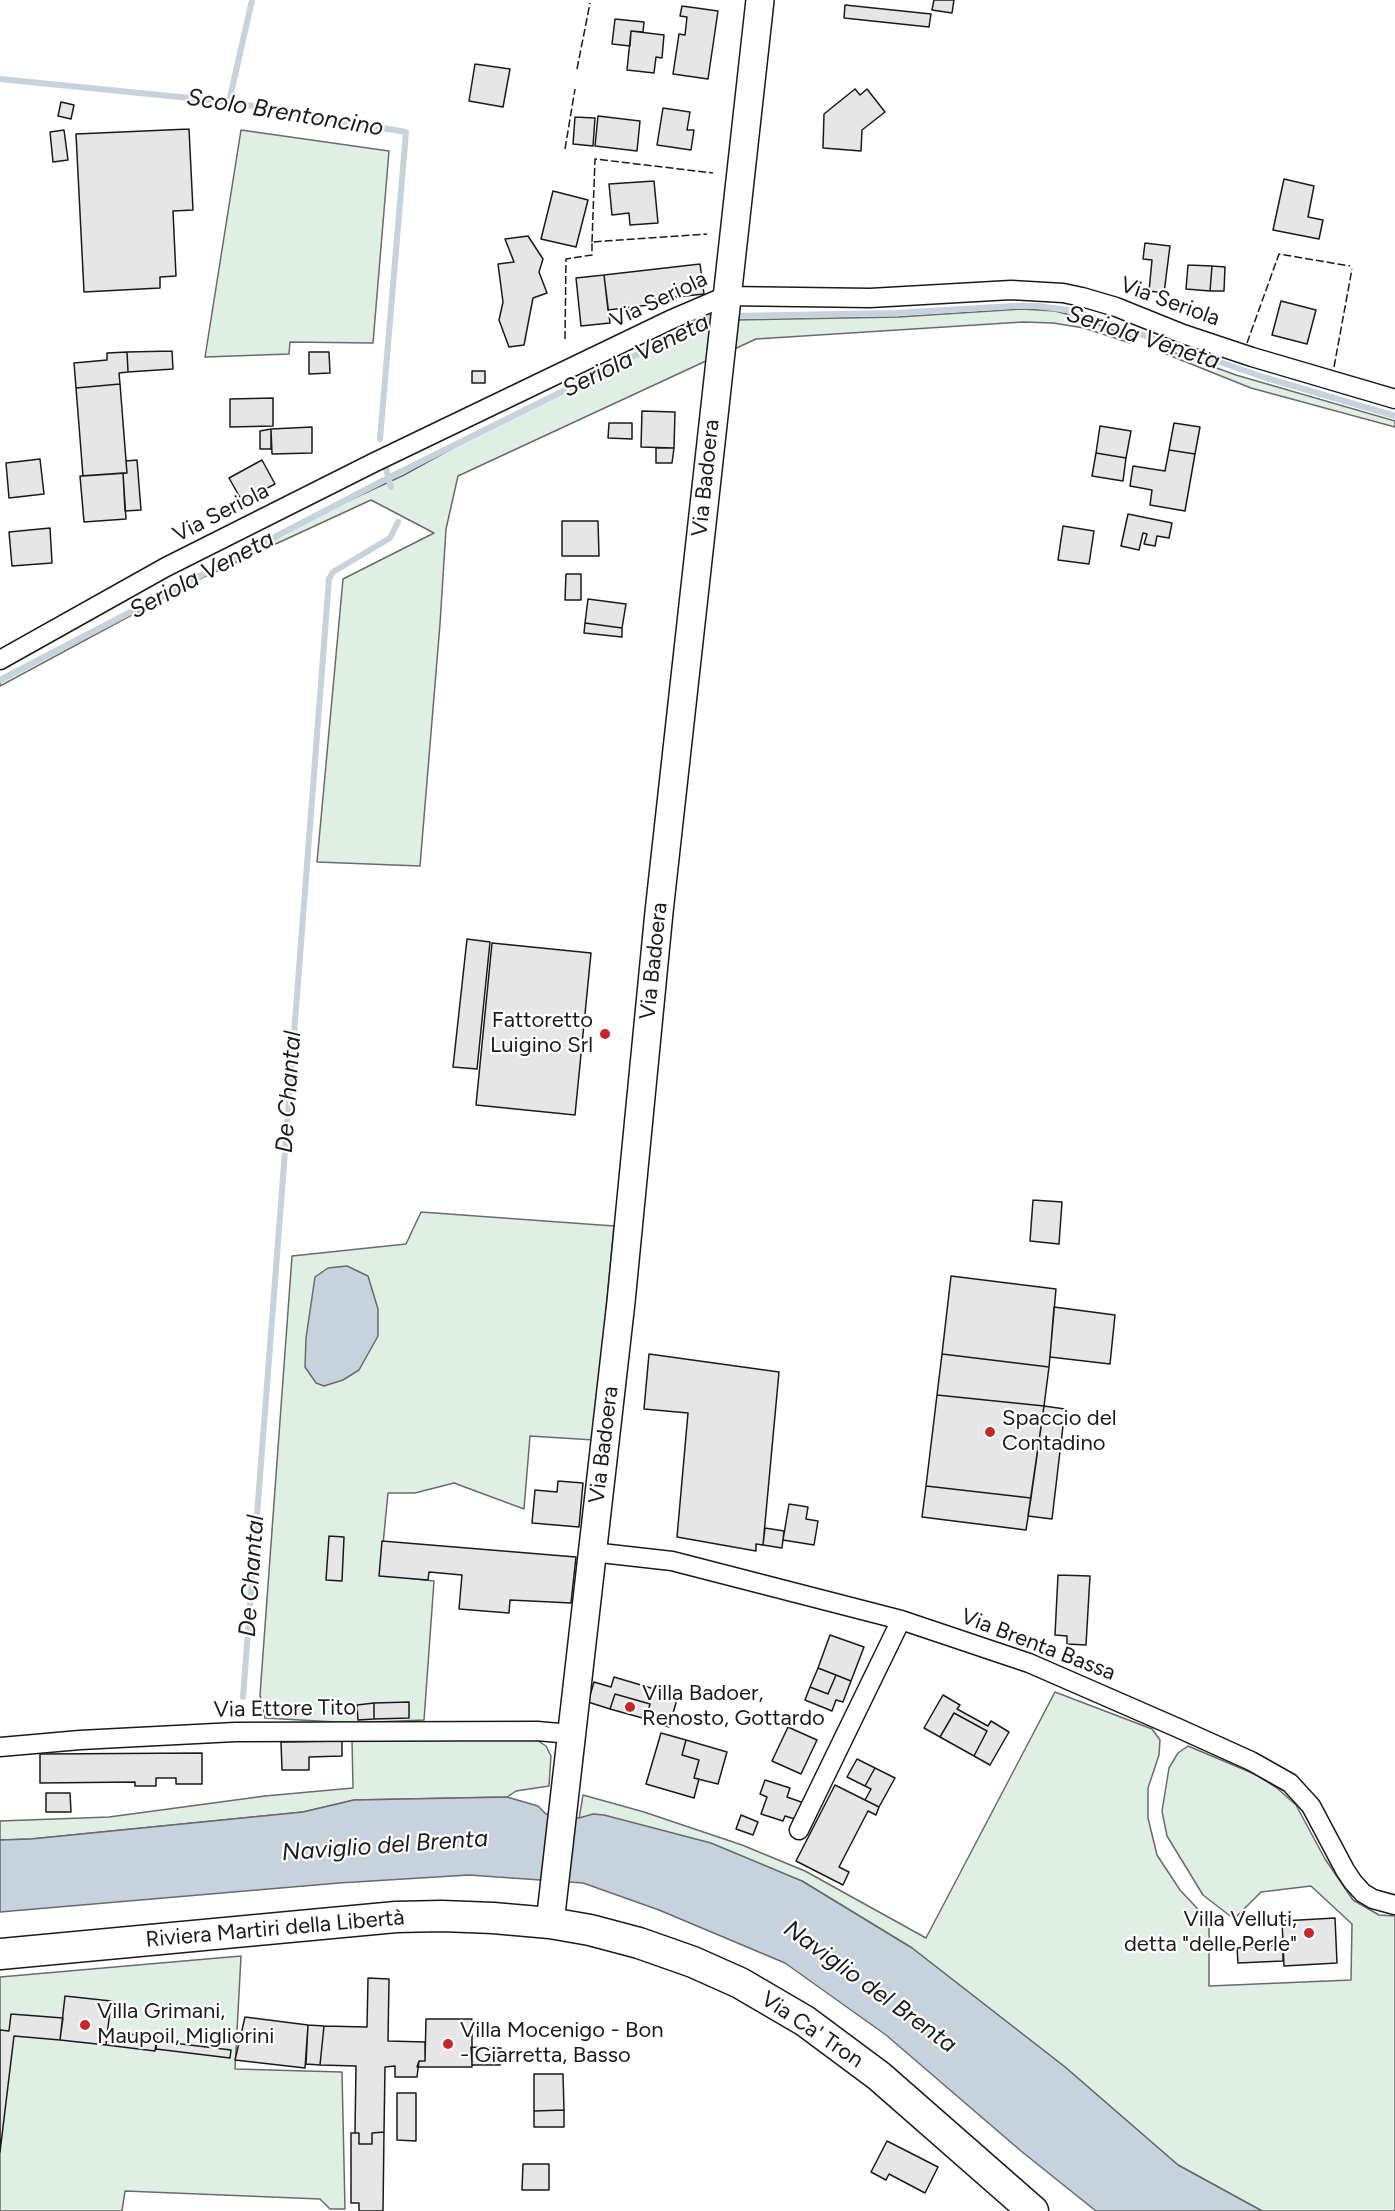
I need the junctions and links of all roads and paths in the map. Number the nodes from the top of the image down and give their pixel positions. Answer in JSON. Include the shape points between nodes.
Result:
{"nodes":[{"id":1,"x":760,"y":0,"type":"edge"},
{"id":2,"x":725,"y":308,"type":"junction"},
{"id":3,"x":1395,"y":399,"type":"edge"},
{"id":4,"x":0,"y":660,"type":"edge"},
{"id":5,"x":592,"y":1552,"type":"junction"},
{"id":6,"x":902,"y":1620,"type":"junction"},
{"id":7,"x":571,"y":1734,"type":"junction"},
{"id":8,"x":0,"y":1747,"type":"edge"},
{"id":9,"x":799,"y":1830,"type":"dead end"},
{"id":10,"x":1395,"y":1905,"type":"edge"},
{"id":11,"x":550,"y":1923,"type":"junction"},
{"id":12,"x":0,"y":1954,"type":"edge"},
{"id":13,"x":1033,"y":2211,"type":"edge"}],
"edges":[{"from":1,"to":2,"type":"main road","name":"Via Badoera"},
{"from":2,"to":3,"type":"street","name":"Via Seriola","via":[[1011,290],[1063,293],[1116,307],[1252,357]]},
{"from":2,"to":4,"type":"street","name":"Via Seriola","via":[[670,320],[364,468],[166,567]]},
{"from":2,"to":5,"type":"main road","name":"Via Badoera"},
{"from":5,"to":6,"type":"street","name":"Via Brenta Bassa","via":[[672,1561]]},
{"from":5,"to":7,"type":"main road","name":"Via Badoera"},
{"from":6,"to":9,"type":"street"},
{"from":6,"to":10,"type":"street","name":"Via Brenta Bassa","via":[[1029,1663],[1276,1774],[1311,1806],[1345,1870],[1363,1893]]},
{"from":7,"to":8,"type":"street","name":"Via Ettore Tito","via":[[235,1732]]},
{"from":7,"to":11,"type":"main road","name":"Via Badoera"},
{"from":11,"to":12,"type":"main road","name":"Riviera Martiri della Libertà","via":[[396,1917]]},
{"from":11,"to":13,"type":"main road","name":"Via Ca' Tron","via":[[639,1943],[693,1962],[771,1999],[879,2076]]}]}
